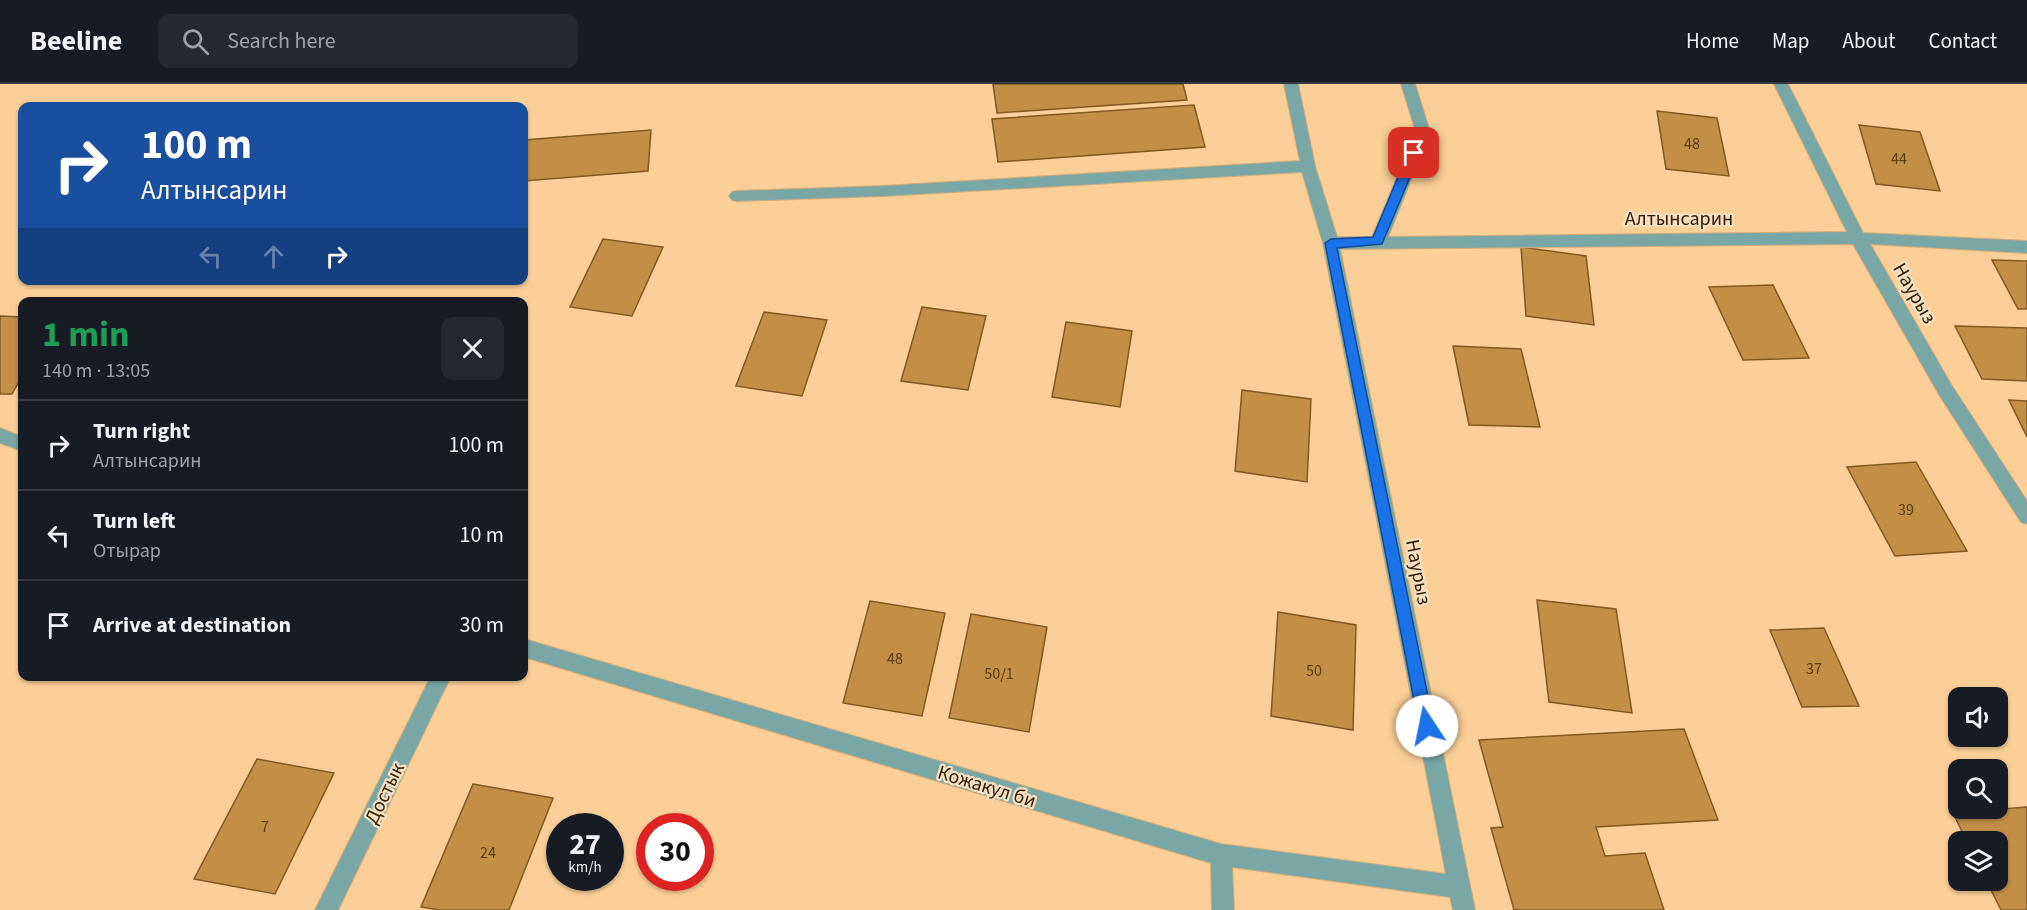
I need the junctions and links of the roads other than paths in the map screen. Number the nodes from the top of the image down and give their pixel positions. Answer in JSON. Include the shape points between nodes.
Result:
{"nodes":[{"id":1,"x":1291,"y":84,"type":"edge"},
{"id":2,"x":1408,"y":84,"type":"edge"},
{"id":3,"x":1781,"y":84,"type":"edge"},
{"id":4,"x":1308,"y":166,"type":"junction"},
{"id":5,"x":737,"y":196,"type":"dead end"},
{"id":6,"x":1857,"y":238,"type":"junction"},
{"id":7,"x":1378,"y":241,"type":"junction"},
{"id":8,"x":1331,"y":243,"type":"junction"},
{"id":9,"x":2027,"y":247,"type":"edge"},
{"id":10,"x":0,"y":435,"type":"edge"},
{"id":11,"x":18,"y":442,"type":"edge"},
{"id":12,"x":2027,"y":516,"type":"edge"},
{"id":13,"x":528,"y":649,"type":"edge"},
{"id":14,"x":439,"y":681,"type":"edge"},
{"id":15,"x":1221,"y":855,"type":"junction"},
{"id":16,"x":1459,"y":887,"type":"junction"},
{"id":17,"x":326,"y":910,"type":"edge"},
{"id":18,"x":1224,"y":910,"type":"edge"},
{"id":19,"x":1464,"y":910,"type":"edge"}],
"edges":[{"from":1,"to":4,"type":"street","name":"Наурыз"},
{"from":2,"to":7,"type":"street","via":[[1423,132]]},
{"from":3,"to":6,"type":"street","name":"Наурыз"},
{"from":4,"to":5,"type":"street"},
{"from":4,"to":8,"type":"street","name":"Наурыз"},
{"from":6,"to":7,"type":"street","name":"Алтынсарин"},
{"from":6,"to":9,"type":"street","name":"Алтынсарин"},
{"from":6,"to":12,"type":"street","name":"Наурыз","via":[[1946,391]]},
{"from":7,"to":8,"type":"street","name":"Алтынсарин"},
{"from":8,"to":16,"type":"street","name":"Наурыз"},
{"from":10,"to":11,"type":"street"},
{"from":13,"to":15,"type":"street","name":"Кожакул би"},
{"from":14,"to":17,"type":"street","name":"Достык"},
{"from":15,"to":16,"type":"street","name":"Кожакул би"},
{"from":15,"to":18,"type":"street"},
{"from":16,"to":19,"type":"street","name":"Наурыз"}]}
